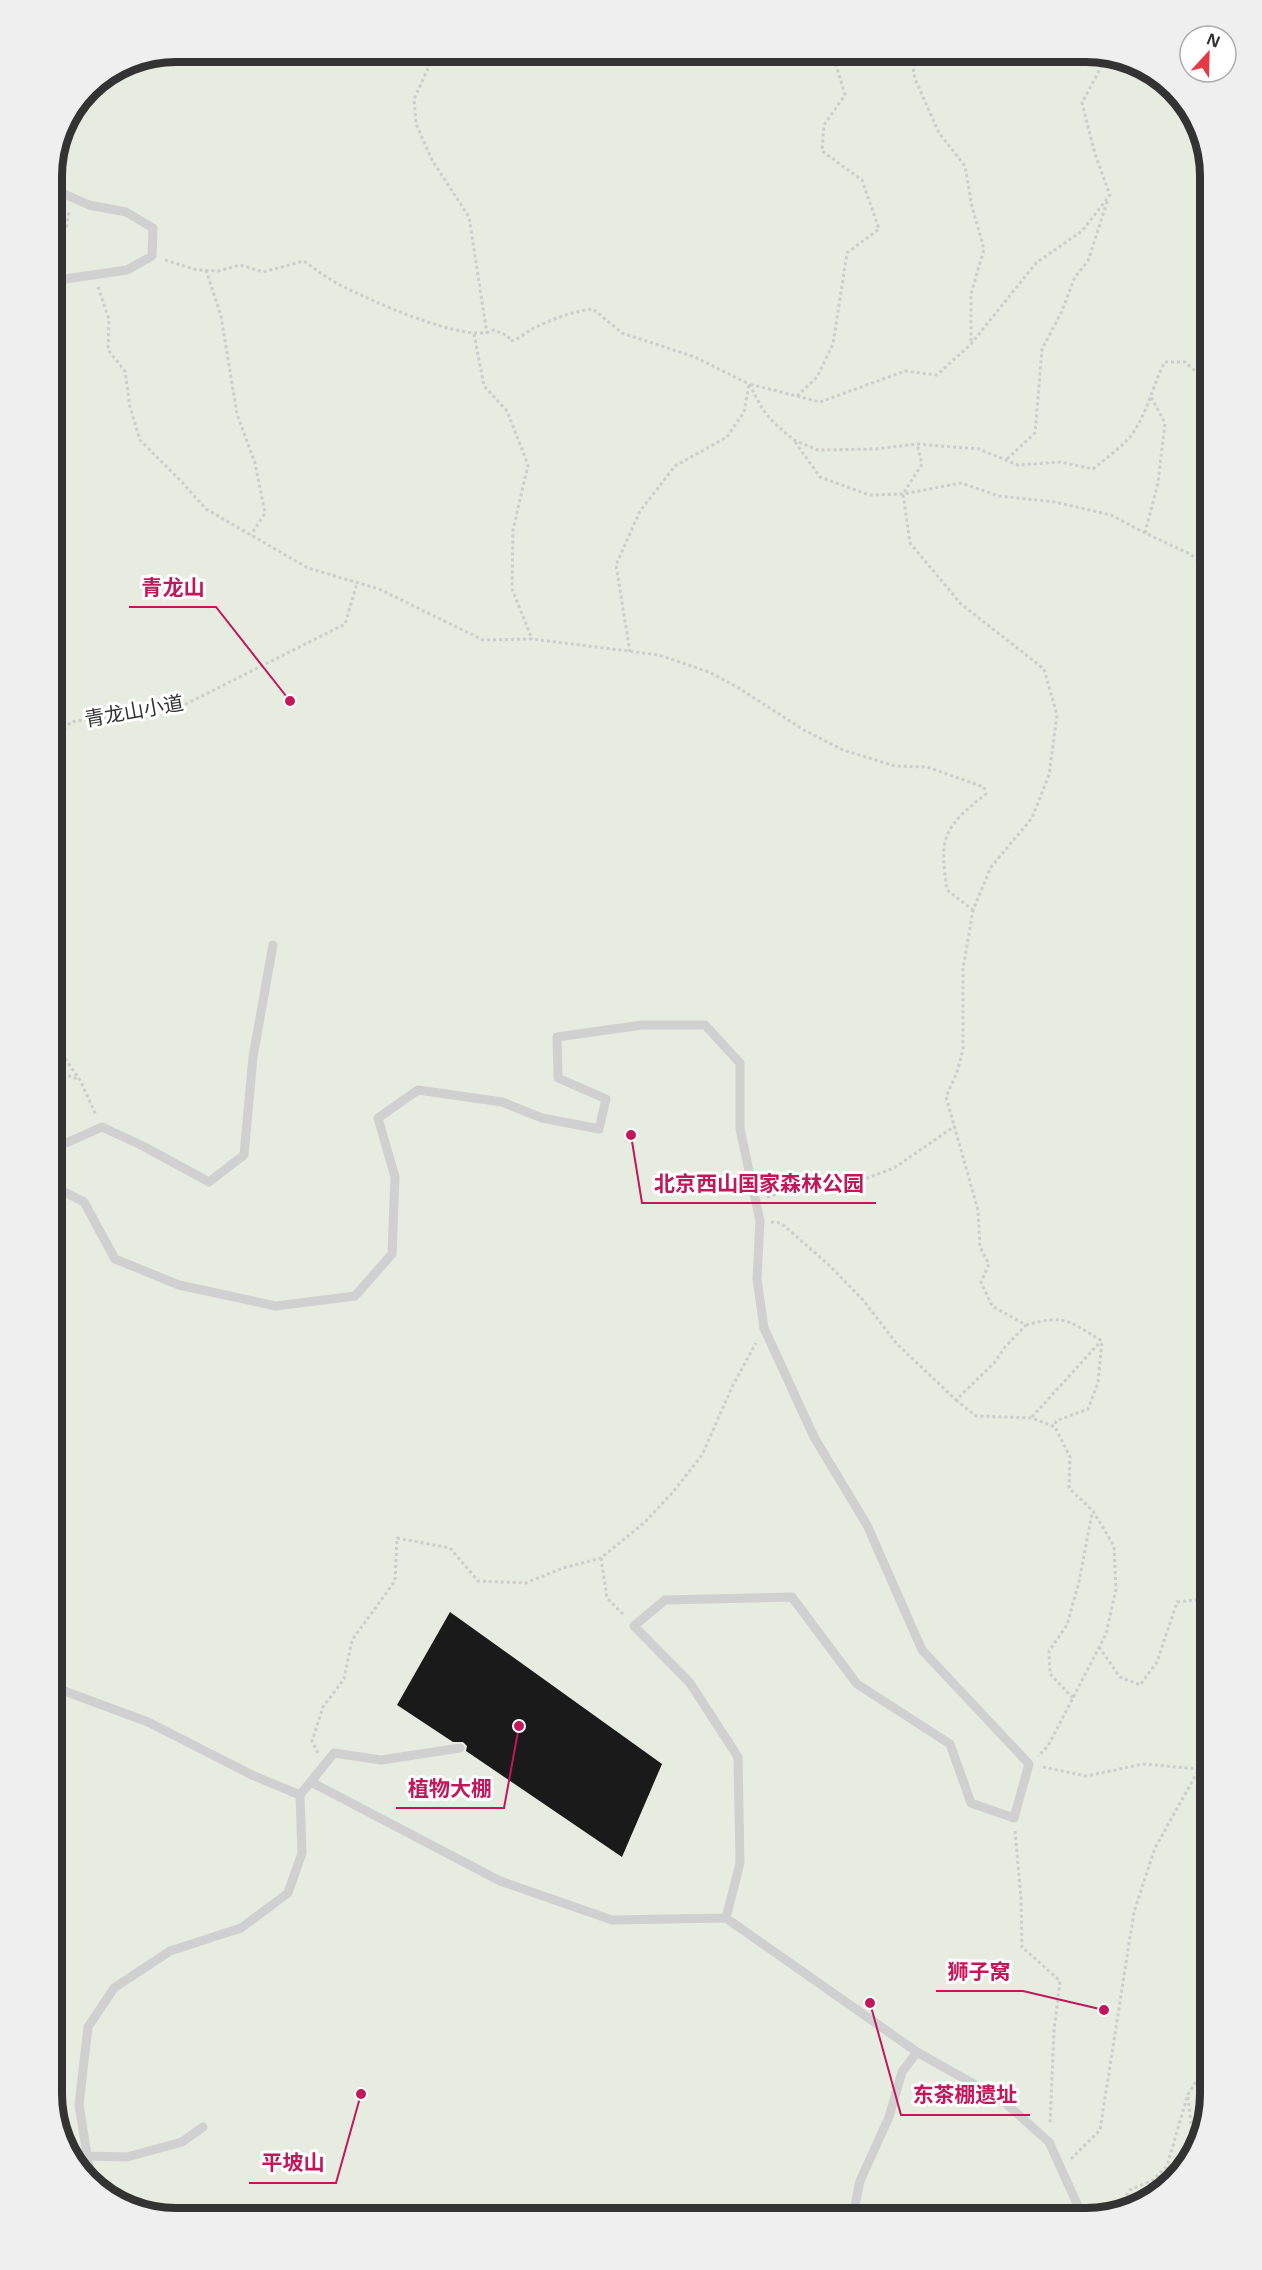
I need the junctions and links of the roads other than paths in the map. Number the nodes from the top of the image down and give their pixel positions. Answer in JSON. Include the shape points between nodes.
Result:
{"nodes":[{"id":1,"x":62,"y":193,"type":"edge"},
{"id":2,"x":62,"y":280,"type":"edge"},
{"id":3,"x":273,"y":945,"type":"dead end"},
{"id":4,"x":62,"y":1146,"type":"edge"},
{"id":5,"x":62,"y":1191,"type":"edge"},
{"id":6,"x":62,"y":1690,"type":"edge"},
{"id":7,"x":460,"y":1748,"type":"dead end"},
{"id":8,"x":311,"y":1782,"type":"junction"},
{"id":9,"x":300,"y":1795,"type":"junction"},
{"id":10,"x":726,"y":1918,"type":"junction"},
{"id":11,"x":917,"y":2052,"type":"junction"},
{"id":12,"x":203,"y":2127,"type":"dead end"},
{"id":13,"x":87,"y":2156,"type":"junction"},
{"id":14,"x":89,"y":2169,"type":"edge"},
{"id":15,"x":854,"y":2208,"type":"edge"},
{"id":16,"x":1078,"y":2208,"type":"edge"}],
"edges":[{"from":1,"to":2,"type":"lane","via":[[89,205],[126,212],[153,228],[152,256],[127,270]]},
{"from":3,"to":4,"type":"lane","via":[[253,1057],[244,1155],[209,1182],[102,1127]]},
{"from":5,"to":10,"type":"lane","via":[[84,1202],[115,1260],[179,1286],[276,1306],[355,1296],[392,1254],[395,1177],[378,1118],[418,1090],[502,1102],[542,1118],[599,1129],[606,1100],[558,1078],[557,1037],[642,1025],[705,1024],[740,1063],[740,1129],[760,1221],[757,1279],[764,1328],[814,1437],[867,1525],[922,1650],[1029,1764],[1014,1818],[971,1803],[950,1744],[857,1684],[792,1597],[665,1600],[634,1626],[690,1683],[738,1757],[740,1863]]},
{"from":6,"to":9,"type":"lane","via":[[148,1722]]},
{"from":7,"to":8,"type":"lane","via":[[381,1760],[334,1752]]},
{"from":8,"to":9,"type":"lane"},
{"from":8,"to":10,"type":"lane","via":[[500,1881],[612,1920]]},
{"from":9,"to":13,"type":"lane","via":[[302,1853],[288,1893],[241,1928],[160,1957],[114,1988],[87,2027],[79,2105]]},
{"from":10,"to":11,"type":"lane"},
{"from":11,"to":15,"type":"lane","via":[[902,2072],[889,2117],[860,2181]]},
{"from":11,"to":16,"type":"lane","via":[[1002,2100],[1049,2142]]},
{"from":12,"to":13,"type":"lane","via":[[182,2142],[127,2157]]},
{"from":13,"to":14,"type":"lane"}]}
